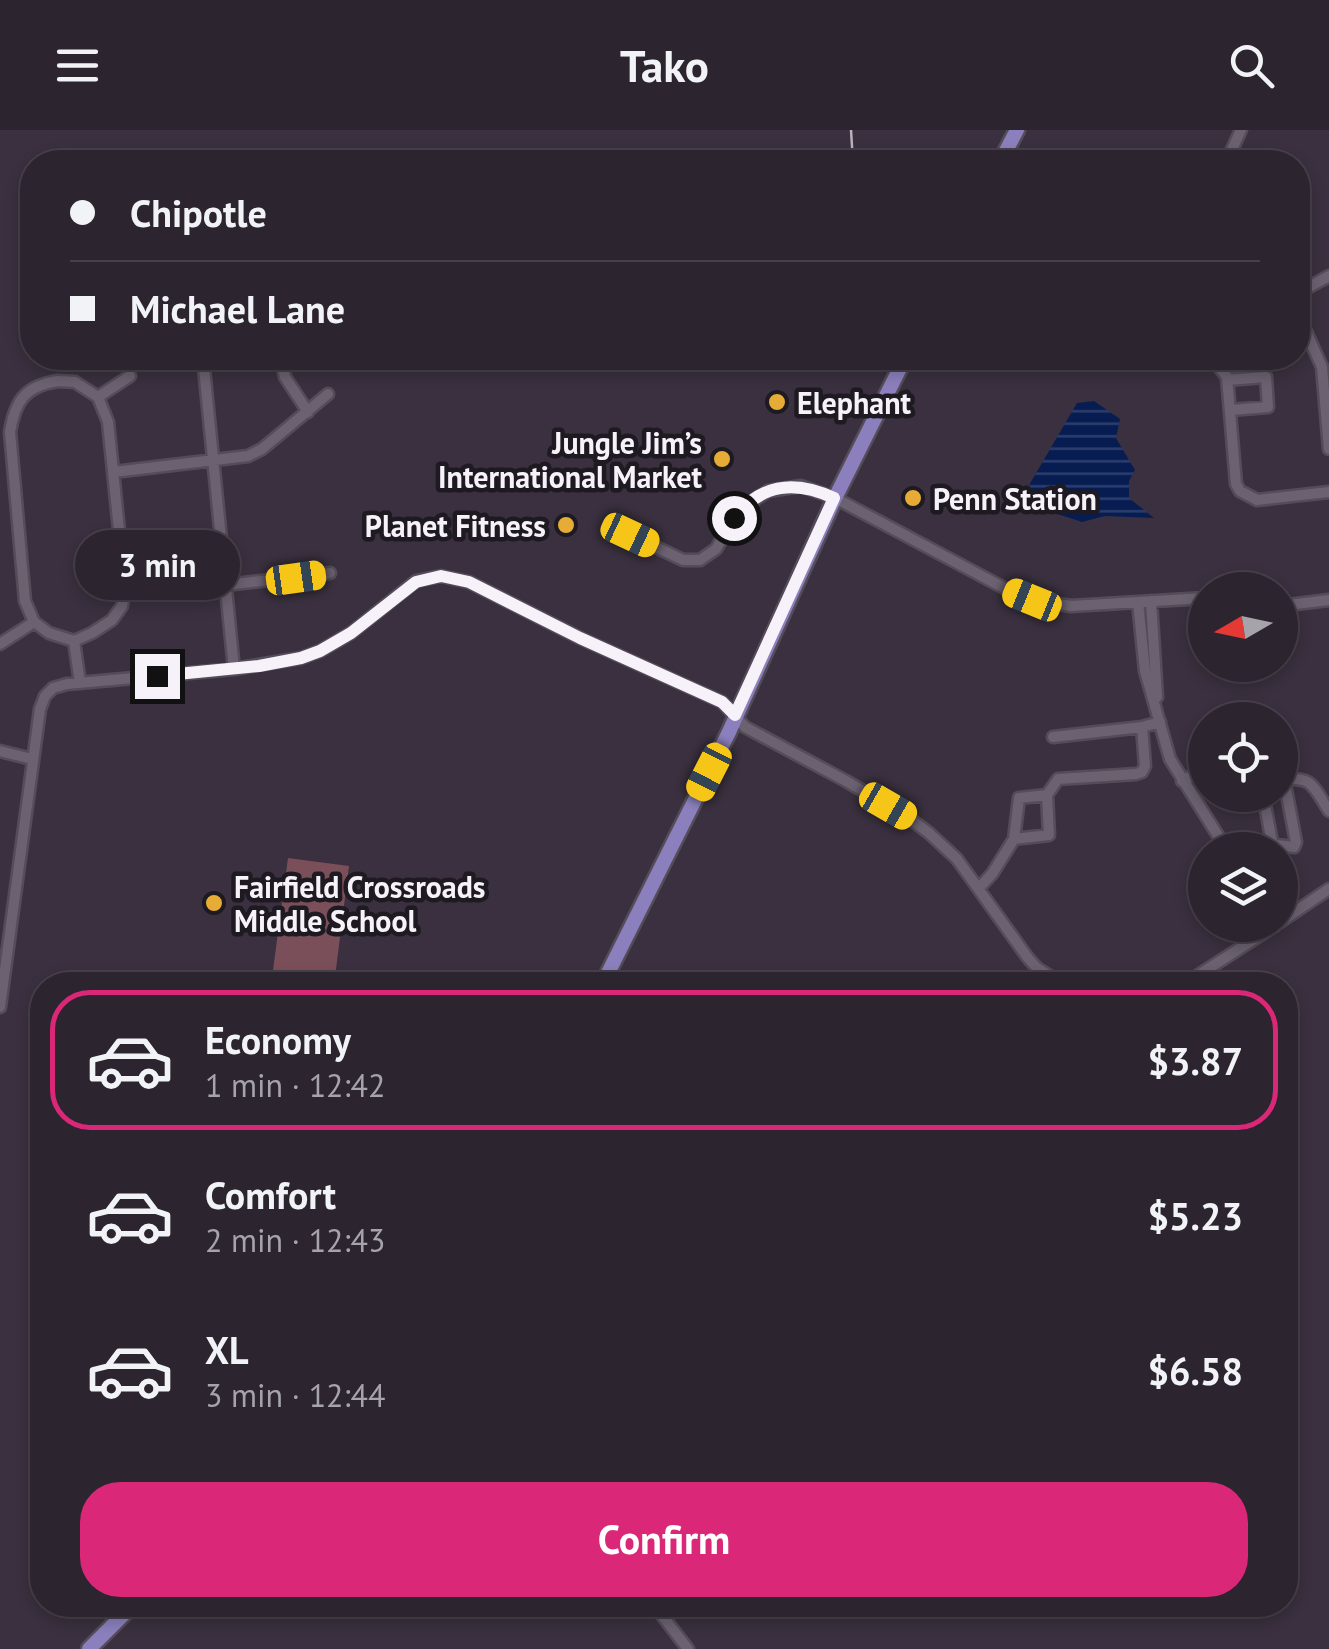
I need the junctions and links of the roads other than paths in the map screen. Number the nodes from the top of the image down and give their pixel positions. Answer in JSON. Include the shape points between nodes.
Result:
{"nodes":[{"id":1,"x":1310,"y":340,"type":"edge"},
{"id":2,"x":204,"y":370,"type":"edge"},
{"id":3,"x":284,"y":370,"type":"edge"},
{"id":4,"x":898,"y":370,"type":"edge"},
{"id":5,"x":1221,"y":370,"type":"edge"},
{"id":6,"x":130,"y":376,"type":"dead end"},
{"id":7,"x":1228,"y":380,"type":"junction"},
{"id":8,"x":328,"y":394,"type":"dead end"},
{"id":9,"x":98,"y":397,"type":"junction"},
{"id":10,"x":1231,"y":410,"type":"junction"},
{"id":11,"x":308,"y":412,"type":"junction"},
{"id":12,"x":1329,"y":449,"type":"edge"},
{"id":13,"x":213,"y":461,"type":"junction"},
{"id":14,"x":114,"y":472,"type":"junction"},
{"id":15,"x":1329,"y":492,"type":"edge"},
{"id":16,"x":834,"y":498,"type":"junction"},
{"id":17,"x":630,"y":535,"type":"dead end"},
{"id":18,"x":330,"y":573,"type":"dead end"},
{"id":19,"x":226,"y":585,"type":"junction"},
{"id":20,"x":1188,"y":599,"type":"edge"},
{"id":21,"x":1329,"y":600,"type":"edge"},
{"id":22,"x":1151,"y":601,"type":"junction"},
{"id":23,"x":1138,"y":602,"type":"junction"},
{"id":24,"x":1298,"y":604,"type":"edge"},
{"id":25,"x":34,"y":622,"type":"junction"},
{"id":26,"x":74,"y":640,"type":"junction"},
{"id":27,"x":0,"y":644,"type":"edge"},
{"id":28,"x":234,"y":669,"type":"junction"},
{"id":29,"x":80,"y":683,"type":"junction"},
{"id":30,"x":735,"y":715,"type":"junction"},
{"id":31,"x":1159,"y":717,"type":"junction"},
{"id":32,"x":1142,"y":728,"type":"junction"},
{"id":33,"x":1052,"y":737,"type":"dead end"},
{"id":34,"x":0,"y":751,"type":"edge"},
{"id":35,"x":32,"y":759,"type":"junction"},
{"id":36,"x":1188,"y":778,"type":"edge"},
{"id":37,"x":1298,"y":778,"type":"edge"},
{"id":38,"x":1182,"y":781,"type":"junction"},
{"id":39,"x":1047,"y":795,"type":"junction"},
{"id":40,"x":1329,"y":811,"type":"edge"},
{"id":41,"x":1266,"y":812,"type":"edge"},
{"id":42,"x":1289,"y":812,"type":"edge"},
{"id":43,"x":1215,"y":832,"type":"edge"},
{"id":44,"x":1014,"y":840,"type":"junction"},
{"id":45,"x":980,"y":888,"type":"junction"},
{"id":46,"x":1329,"y":890,"type":"edge"},
{"id":47,"x":1298,"y":911,"type":"edge"},
{"id":48,"x":1250,"y":942,"type":"edge"},
{"id":49,"x":609,"y":972,"type":"edge"},
{"id":50,"x":1044,"y":972,"type":"edge"},
{"id":51,"x":1203,"y":972,"type":"edge"},
{"id":52,"x":0,"y":1007,"type":"edge"},
{"id":53,"x":121,"y":1617,"type":"edge"},
{"id":54,"x":663,"y":1617,"type":"edge"},
{"id":55,"x":89,"y":1649,"type":"edge"},
{"id":56,"x":688,"y":1649,"type":"edge"}],
"edges":[{"from":1,"to":12,"type":"street","via":[[1322,367]]},
{"from":2,"to":13,"type":"street"},
{"from":3,"to":11,"type":"street"},
{"from":4,"to":16,"type":"main road"},
{"from":5,"to":7,"type":"street"},
{"from":6,"to":9,"type":"street"},
{"from":7,"to":10,"type":"street"},
{"from":7,"to":10,"type":"street","via":[[1266,377],[1268,407]]},
{"from":8,"to":11,"type":"street"},
{"from":9,"to":14,"type":"street"},
{"from":9,"to":25,"type":"street","via":[[75,382],[58,381],[43,383],[8,409],[24,601]]},
{"from":10,"to":15,"type":"street","via":[[1240,490],[1256,500]]},
{"from":11,"to":13,"type":"street","via":[[262,449]]},
{"from":13,"to":14,"type":"street"},
{"from":13,"to":19,"type":"street"},
{"from":14,"to":26,"type":"street","via":[[122,606],[112,620]]},
{"from":16,"to":17,"type":"street","via":[[801,486],[768,491],[741,509],[716,550],[692,562]]},
{"from":16,"to":23,"type":"street","via":[[1032,600],[1071,606]]},
{"from":16,"to":30,"type":"main road"},
{"from":18,"to":19,"type":"street"},
{"from":19,"to":28,"type":"street"},
{"from":20,"to":22,"type":"street"},
{"from":21,"to":24,"type":"street"},
{"from":22,"to":23,"type":"street"},
{"from":22,"to":31,"type":"street"},
{"from":23,"to":31,"type":"street","via":[[1145,671]]},
{"from":25,"to":26,"type":"street"},
{"from":25,"to":27,"type":"street"},
{"from":26,"to":29,"type":"street"},
{"from":28,"to":29,"type":"street"},
{"from":28,"to":30,"type":"street","via":[[320,651],[416,582],[441,576],[469,582],[722,702]]},
{"from":29,"to":35,"type":"street","via":[[45,696]]},
{"from":30,"to":45,"type":"street","via":[[745,727],[924,828]]},
{"from":30,"to":49,"type":"main road"},
{"from":31,"to":32,"type":"street"},
{"from":31,"to":38,"type":"street"},
{"from":32,"to":33,"type":"street"},
{"from":32,"to":39,"type":"street","via":[[1142,772],[1058,779]]},
{"from":34,"to":35,"type":"street"},
{"from":35,"to":52,"type":"street"},
{"from":36,"to":38,"type":"street"},
{"from":37,"to":40,"type":"street","via":[[1307,780]]},
{"from":38,"to":43,"type":"street"},
{"from":39,"to":44,"type":"street","via":[[1018,798]]},
{"from":39,"to":44,"type":"street","via":[[1049,836]]},
{"from":41,"to":42,"type":"street","via":[[1272,842],[1294,847]]},
{"from":44,"to":45,"type":"street"},
{"from":45,"to":50,"type":"street"},
{"from":46,"to":47,"type":"street"},
{"from":48,"to":51,"type":"street"},
{"from":53,"to":55,"type":"main road"},
{"from":54,"to":56,"type":"street"}]}
